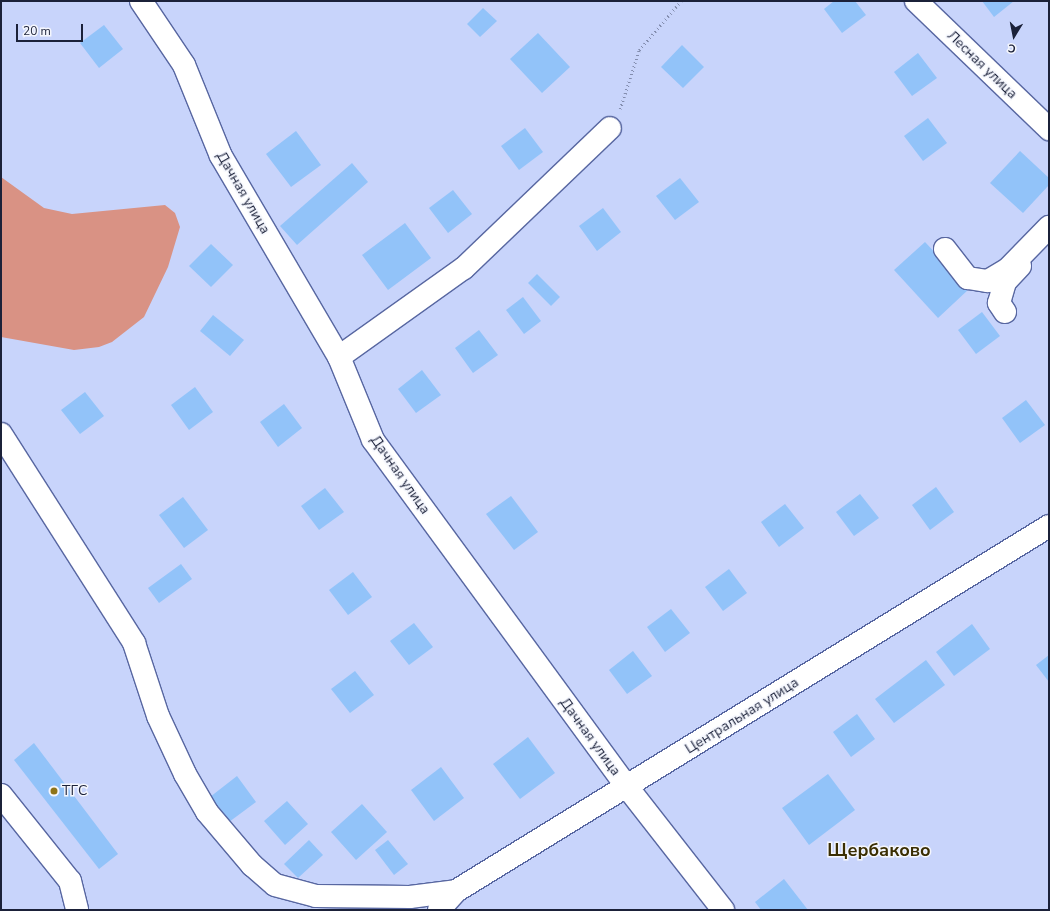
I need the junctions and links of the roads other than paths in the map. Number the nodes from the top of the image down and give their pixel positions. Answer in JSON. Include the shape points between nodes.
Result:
{"nodes":[{"id":1,"x":141,"y":1,"type":"edge"},
{"id":2,"x":916,"y":1,"type":"edge"},
{"id":3,"x":610,"y":128,"type":"road end"},
{"id":4,"x":1049,"y":128,"type":"edge"},
{"id":5,"x":1049,"y":227,"type":"edge"},
{"id":6,"x":1049,"y":236,"type":"edge"},
{"id":7,"x":945,"y":249,"type":"dead end"},
{"id":8,"x":1005,"y":312,"type":"dead end"},
{"id":9,"x":339,"y":357,"type":"junction"},
{"id":10,"x":1,"y":434,"type":"edge"},
{"id":11,"x":1049,"y":526,"type":"edge"},
{"id":12,"x":627,"y":787,"type":"junction"},
{"id":13,"x":1,"y":794,"type":"edge"},
{"id":14,"x":456,"y":891,"type":"junction"},
{"id":15,"x":77,"y":910,"type":"edge"},
{"id":16,"x":439,"y":910,"type":"edge"},
{"id":17,"x":723,"y":910,"type":"edge"}],
"edges":[{"from":1,"to":9,"type":"street","name":"Дачная улица","via":[[184,65],[220,156]]},
{"from":2,"to":4,"type":"street","name":"Лесная улица"},
{"from":3,"to":9,"type":"street","via":[[464,268]]},
{"from":5,"to":7,"type":"street","via":[[1008,269],[988,281],[968,278]]},
{"from":6,"to":8,"type":"street","via":[[1005,282],[999,303]]},
{"from":9,"to":12,"type":"street","name":"Дачная улица","via":[[373,440]]},
{"from":10,"to":14,"type":"street","via":[[134,643],[158,716],[200,800],[252,865],[275,885],[316,896],[410,898]]},
{"from":11,"to":12,"type":"street","name":"Центральная улица"},
{"from":12,"to":14,"type":"street","name":"Центральная улица"},
{"from":12,"to":17,"type":"street","name":"Дачная улица"},
{"from":13,"to":15,"type":"street","via":[[70,881]]},
{"from":14,"to":16,"type":"street","name":"Центральная улица"}]}
